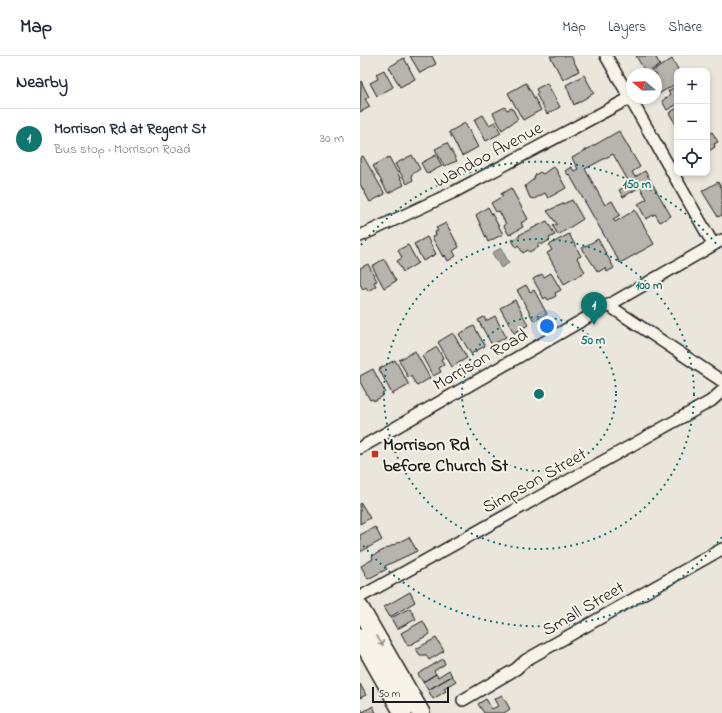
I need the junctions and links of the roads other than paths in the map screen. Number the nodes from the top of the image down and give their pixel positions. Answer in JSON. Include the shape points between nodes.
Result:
{"nodes":[{"id":1,"x":606,"y":56,"type":"edge"},
{"id":2,"x":626,"y":91,"type":"edge"},
{"id":3,"x":626,"y":100,"type":"edge"},
{"id":4,"x":634,"y":104,"type":"edge"},
{"id":5,"x":360,"y":236,"type":"edge"},
{"id":6,"x":718,"y":242,"type":"edge"},
{"id":7,"x":608,"y":304,"type":"junction"},
{"id":8,"x":722,"y":381,"type":"edge"},
{"id":9,"x":722,"y":391,"type":"edge"},
{"id":10,"x":360,"y":448,"type":"edge"},
{"id":11,"x":722,"y":549,"type":"edge"},
{"id":12,"x":360,"y":597,"type":"edge"},
{"id":13,"x":360,"y":608,"type":"edge"},
{"id":14,"x":360,"y":638,"type":"edge"},
{"id":15,"x":463,"y":700,"type":"dead end"},
{"id":16,"x":403,"y":713,"type":"edge"},
{"id":17,"x":421,"y":713,"type":"edge"}],
"edges":[{"from":1,"to":2,"type":"street"},
{"from":3,"to":5,"type":"street","name":"Wandoo Avenue","via":[[454,192]]},
{"from":4,"to":6,"type":"street"},
{"from":6,"to":7,"type":"street","name":"Morrison Road"},
{"from":7,"to":8,"type":"street"},
{"from":7,"to":10,"type":"street","name":"Morrison Road"},
{"from":9,"to":12,"type":"street","name":"Simpson Street","via":[[711,400]]},
{"from":11,"to":15,"type":"street","name":"Small Street","via":[[526,660],[516,669]]},
{"from":13,"to":17,"type":"highway","one_way":true},
{"from":14,"to":16,"type":"highway"}]}
